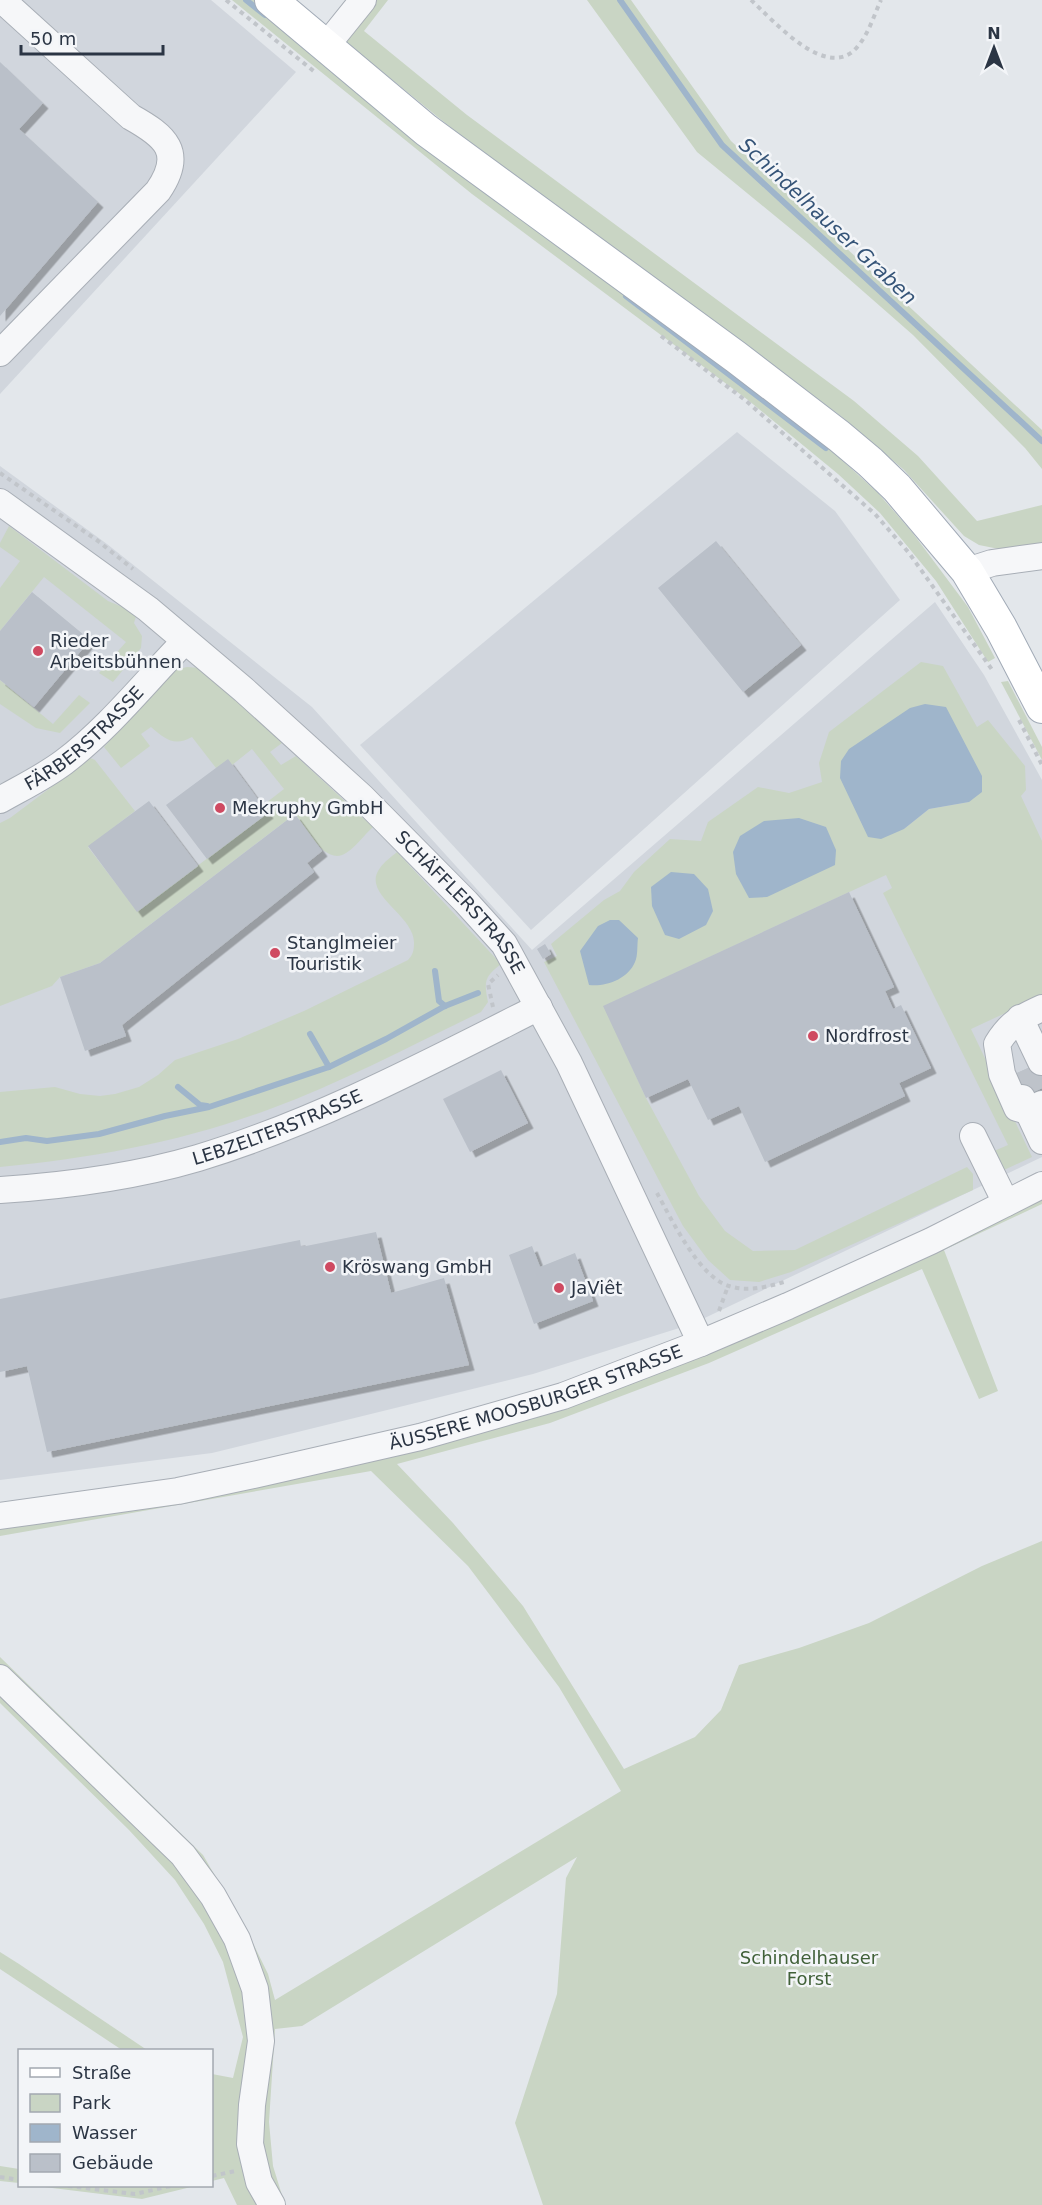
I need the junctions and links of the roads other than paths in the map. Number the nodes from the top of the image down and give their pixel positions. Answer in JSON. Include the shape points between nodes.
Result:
{"nodes":[{"id":1,"x":3,"y":0,"type":"edge"},
{"id":2,"x":271,"y":0,"type":"edge"},
{"id":3,"x":363,"y":0,"type":"edge"},
{"id":4,"x":322,"y":60,"type":"junction"},
{"id":5,"x":0,"y":353,"type":"edge"},
{"id":6,"x":0,"y":502,"type":"edge"},
{"id":7,"x":1042,"y":556,"type":"edge"},
{"id":8,"x":967,"y":572,"type":"junction"},
{"id":9,"x":185,"y":641,"type":"junction"},
{"id":10,"x":1042,"y":707,"type":"edge"},
{"id":11,"x":0,"y":800,"type":"edge"},
{"id":12,"x":539,"y":1007,"type":"junction"},
{"id":13,"x":1022,"y":1028,"type":"edge"},
{"id":14,"x":1031,"y":1089,"type":"edge"},
{"id":15,"x":974,"y":1136,"type":"dead end"},
{"id":16,"x":1042,"y":1141,"type":"edge"},
{"id":17,"x":1042,"y":1185,"type":"edge"},
{"id":18,"x":0,"y":1190,"type":"edge"},
{"id":19,"x":1006,"y":1203,"type":"junction"},
{"id":20,"x":697,"y":1334,"type":"junction"},
{"id":21,"x":0,"y":1516,"type":"edge"},
{"id":22,"x":0,"y":1678,"type":"edge"},
{"id":23,"x":272,"y":2205,"type":"edge"}],
"edges":[{"from":1,"to":5,"type":"street","via":[[131,117],[153,130],[169,147],[172,159],[158,191]]},
{"from":2,"to":4,"type":"main road"},
{"from":3,"to":4,"type":"street"},
{"from":4,"to":8,"type":"main road","via":[[426,130],[839,436],[897,488]]},
{"from":6,"to":9,"type":"street","name":"SCHÄFFLERSTRASSE","via":[[148,609]]},
{"from":7,"to":8,"type":"street","via":[[992,563]]},
{"from":8,"to":10,"type":"main road"},
{"from":9,"to":11,"type":"street","name":"FÄRBERSTRASSE","via":[[88,742],[63,763]]},
{"from":9,"to":12,"type":"street","name":"SCHÄFFLERSTRASSE","via":[[362,797],[466,902],[504,944]]},
{"from":12,"to":18,"type":"street","name":"LEBZELTERSTRASSE","via":[[357,1096],[252,1140],[196,1159],[138,1172],[52,1187]]},
{"from":12,"to":20,"type":"street","name":"SCHÄFFLERSTRASSE"},
{"from":13,"to":14,"type":"street"},
{"from":13,"to":14,"type":"street","via":[[1002,1074],[1017,1107]]},
{"from":14,"to":16,"type":"street"},
{"from":15,"to":19,"type":"street"},
{"from":17,"to":19,"type":"street","name":"ÄUSSERE MOOSBURGER STRASSE"},
{"from":19,"to":20,"type":"street","name":"ÄUSSERE MOOSBURGER STRASSE","via":[[931,1241]]},
{"from":20,"to":21,"type":"street","name":"ÄUSSERE MOOSBURGER STRASSE","via":[[563,1396],[420,1437],[178,1491]]},
{"from":22,"to":23,"type":"street","via":[[183,1855],[213,1896],[237,1939],[255,1989],[261,2041],[250,2144],[260,2182]]}]}
